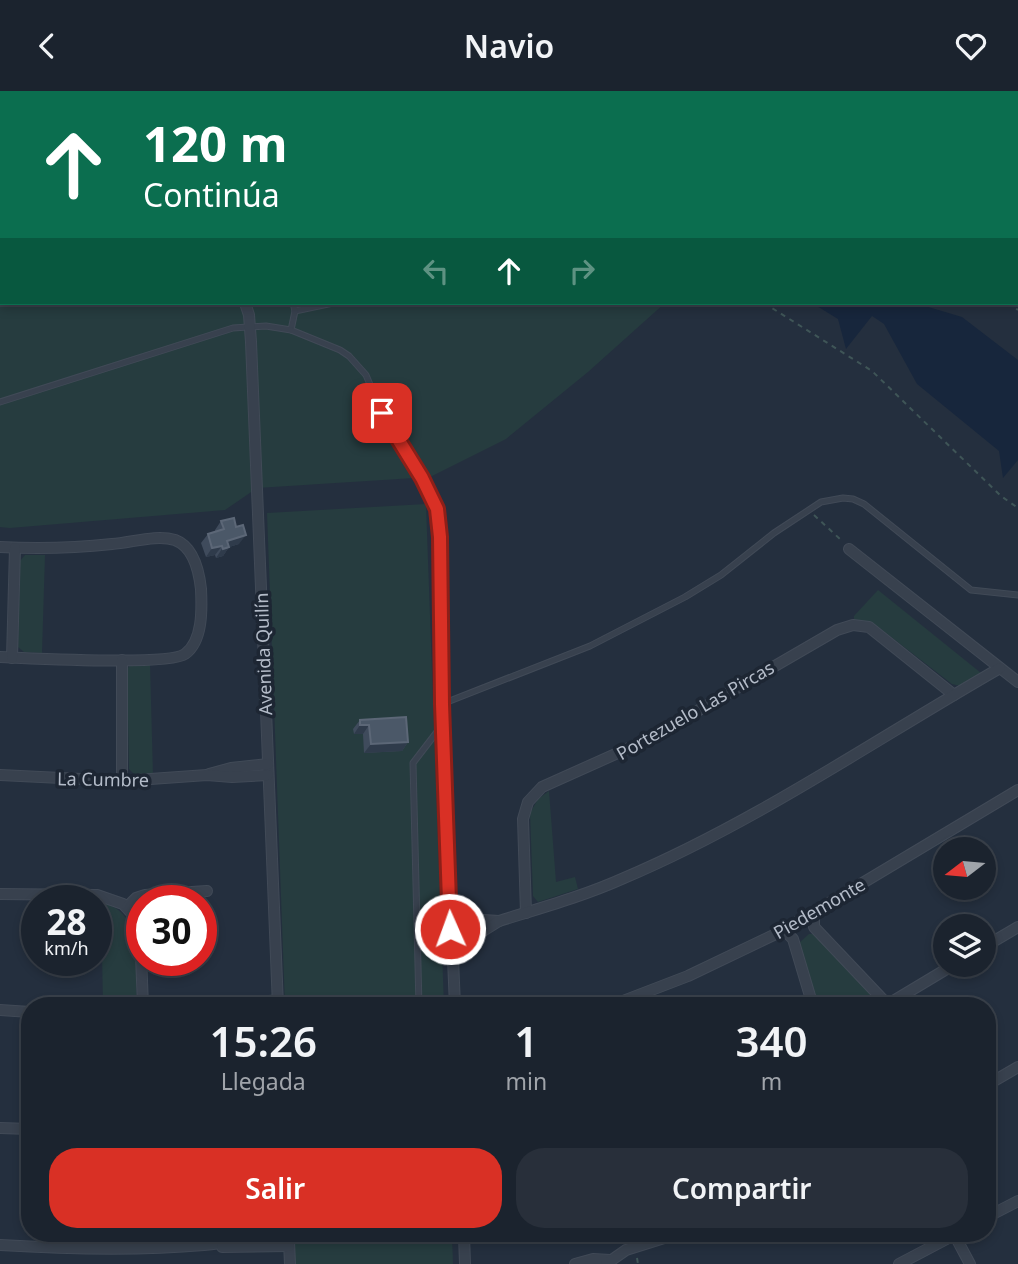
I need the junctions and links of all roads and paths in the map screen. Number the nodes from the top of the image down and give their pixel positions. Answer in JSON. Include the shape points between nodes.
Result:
{"nodes":[{"id":1,"x":245,"y":305,"type":"edge"},
{"id":2,"x":294,"y":305,"type":"edge"},
{"id":3,"x":324,"y":305,"type":"edge"},
{"id":4,"x":768,"y":305,"type":"edge"},
{"id":5,"x":295,"y":311,"type":"junction"},
{"id":6,"x":250,"y":326,"type":"junction"},
{"id":7,"x":291,"y":330,"type":"junction"},
{"id":8,"x":0,"y":402,"type":"edge"},
{"id":9,"x":1018,"y":508,"type":"edge"},
{"id":10,"x":808,"y":509,"type":"junction"},
{"id":11,"x":0,"y":547,"type":"edge"},
{"id":12,"x":15,"y":548,"type":"junction"},
{"id":13,"x":849,"y":549,"type":"joint"},
{"id":14,"x":1018,"y":595,"type":"edge"},
{"id":15,"x":6,"y":657,"type":"edge"},
{"id":16,"x":122,"y":660,"type":"junction"},
{"id":17,"x":1000,"y":668,"type":"junction"},
{"id":18,"x":1018,"y":682,"type":"edge"},
{"id":19,"x":954,"y":695,"type":"junction"},
{"id":20,"x":442,"y":704,"type":"junction"},
{"id":21,"x":443,"y":724,"type":"junction"},
{"id":22,"x":444,"y":747,"type":"joint"},
{"id":23,"x":268,"y":769,"type":"junction"},
{"id":24,"x":0,"y":775,"type":"edge"},
{"id":25,"x":122,"y":781,"type":"junction"},
{"id":26,"x":1018,"y":790,"type":"edge"},
{"id":27,"x":0,"y":894,"type":"edge"},
{"id":28,"x":126,"y":906,"type":"edge"},
{"id":29,"x":814,"y":912,"type":"junction"},
{"id":30,"x":526,"y":913,"type":"junction"},
{"id":31,"x":814,"y":927,"type":"junction"},
{"id":32,"x":1018,"y":927,"type":"edge"},
{"id":33,"x":784,"y":930,"type":"junction"},
{"id":34,"x":450,"y":935,"type":"junction"},
{"id":35,"x":793,"y":939,"type":"junction"},
{"id":36,"x":996,"y":940,"type":"edge"},
{"id":37,"x":142,"y":976,"type":"edge"},
{"id":38,"x":933,"y":977,"type":"edge"},
{"id":39,"x":143,"y":997,"type":"edge"},
{"id":40,"x":278,"y":997,"type":"edge"},
{"id":41,"x":419,"y":997,"type":"edge"},
{"id":42,"x":454,"y":997,"type":"edge"},
{"id":43,"x":633,"y":997,"type":"edge"},
{"id":44,"x":810,"y":997,"type":"edge"},
{"id":45,"x":879,"y":997,"type":"edge"},
{"id":46,"x":899,"y":997,"type":"edge"},
{"id":47,"x":0,"y":1010,"type":"edge"},
{"id":48,"x":21,"y":1011,"type":"edge"},
{"id":49,"x":1018,"y":1067,"type":"edge"},
{"id":50,"x":996,"y":1080,"type":"edge"},
{"id":51,"x":0,"y":1128,"type":"edge"},
{"id":52,"x":21,"y":1129,"type":"edge"},
{"id":53,"x":1018,"y":1201,"type":"edge"},
{"id":54,"x":996,"y":1212,"type":"edge"},
{"id":55,"x":150,"y":1242,"type":"edge"},
{"id":56,"x":263,"y":1242,"type":"edge"},
{"id":57,"x":289,"y":1242,"type":"edge"},
{"id":58,"x":464,"y":1242,"type":"edge"},
{"id":59,"x":652,"y":1242,"type":"edge"},
{"id":60,"x":940,"y":1242,"type":"edge"},
{"id":61,"x":959,"y":1242,"type":"edge"},
{"id":62,"x":0,"y":1245,"type":"edge"},
{"id":63,"x":150,"y":1247,"type":"junction"},
{"id":64,"x":608,"y":1262,"type":"edge"},
{"id":65,"x":290,"y":1264,"type":"edge"},
{"id":66,"x":465,"y":1264,"type":"edge"},
{"id":67,"x":579,"y":1264,"type":"edge"},
{"id":68,"x":899,"y":1264,"type":"edge"},
{"id":69,"x":970,"y":1264,"type":"edge"}],
"edges":[{"from":1,"to":6,"type":"street","name":"Avenida Quilín"},
{"from":2,"to":5,"type":"lane"},
{"from":3,"to":5,"type":"lane"},
{"from":4,"to":9,"type":"path","via":[[872,371]]},
{"from":5,"to":7,"type":"lane"},
{"from":6,"to":7,"type":"lane"},
{"from":6,"to":8,"type":"lane"},
{"from":6,"to":23,"type":"street","name":"Avenida Quilín"},
{"from":7,"to":20,"type":"lane","via":[[340,350],[366,375],[382,413],[433,498],[440,537]]},
{"from":10,"to":13,"type":"path"},
{"from":10,"to":14,"type":"lane","via":[[832,499],[853,499],[873,510],[971,590]]},
{"from":10,"to":20,"type":"lane","via":[[685,597],[590,646]]},
{"from":11,"to":12,"type":"street"},
{"from":12,"to":15,"type":"street"},
{"from":12,"to":16,"type":"street","via":[[162,538],[185,546],[193,557],[200,587],[195,643],[173,659]]},
{"from":13,"to":17,"type":"street"},
{"from":15,"to":16,"type":"street"},
{"from":16,"to":25,"type":"street"},
{"from":17,"to":18,"type":"street"},
{"from":17,"to":19,"type":"street"},
{"from":19,"to":30,"type":"street","via":[[692,846],[605,887]]},
{"from":19,"to":30,"type":"street","name":"Portezuelo Las Pircas","via":[[874,630],[859,625],[837,630],[656,735],[534,793],[523,819]]},
{"from":20,"to":21,"type":"lane"},
{"from":21,"to":22,"type":"lane"},
{"from":21,"to":41,"type":"lane","via":[[413,763]]},
{"from":22,"to":34,"type":"street"},
{"from":23,"to":25,"type":"street","name":"La Cumbre","via":[[230,768],[207,775]]},
{"from":23,"to":40,"type":"street","name":"Avenida Quilín"},
{"from":24,"to":25,"type":"street","name":"La Cumbre"},
{"from":26,"to":29,"type":"street","name":"Piedemonte"},
{"from":27,"to":28,"type":"street","via":[[97,895]]},
{"from":29,"to":31,"type":"street"},
{"from":29,"to":33,"type":"street","name":"Piedemonte"},
{"from":30,"to":34,"type":"street","via":[[499,921],[483,920]]},
{"from":31,"to":35,"type":"street"},
{"from":31,"to":45,"type":"street"},
{"from":32,"to":36,"type":"street"},
{"from":33,"to":35,"type":"street"},
{"from":33,"to":43,"type":"street","name":"Piedemonte"},
{"from":34,"to":42,"type":"street"},
{"from":35,"to":44,"type":"street"},
{"from":37,"to":39,"type":"street"},
{"from":38,"to":46,"type":"street"},
{"from":47,"to":48,"type":"street"},
{"from":49,"to":50,"type":"street"},
{"from":51,"to":52,"type":"street"},
{"from":53,"to":54,"type":"street"},
{"from":55,"to":63,"type":"street"},
{"from":56,"to":63,"type":"street","via":[[231,1247]]},
{"from":57,"to":65,"type":"street"},
{"from":58,"to":66,"type":"street"},
{"from":59,"to":64,"type":"street"},
{"from":60,"to":68,"type":"street"},
{"from":61,"to":69,"type":"street"},
{"from":62,"to":63,"type":"street"},
{"from":64,"to":67,"type":"street","via":[[593,1259]]}]}
